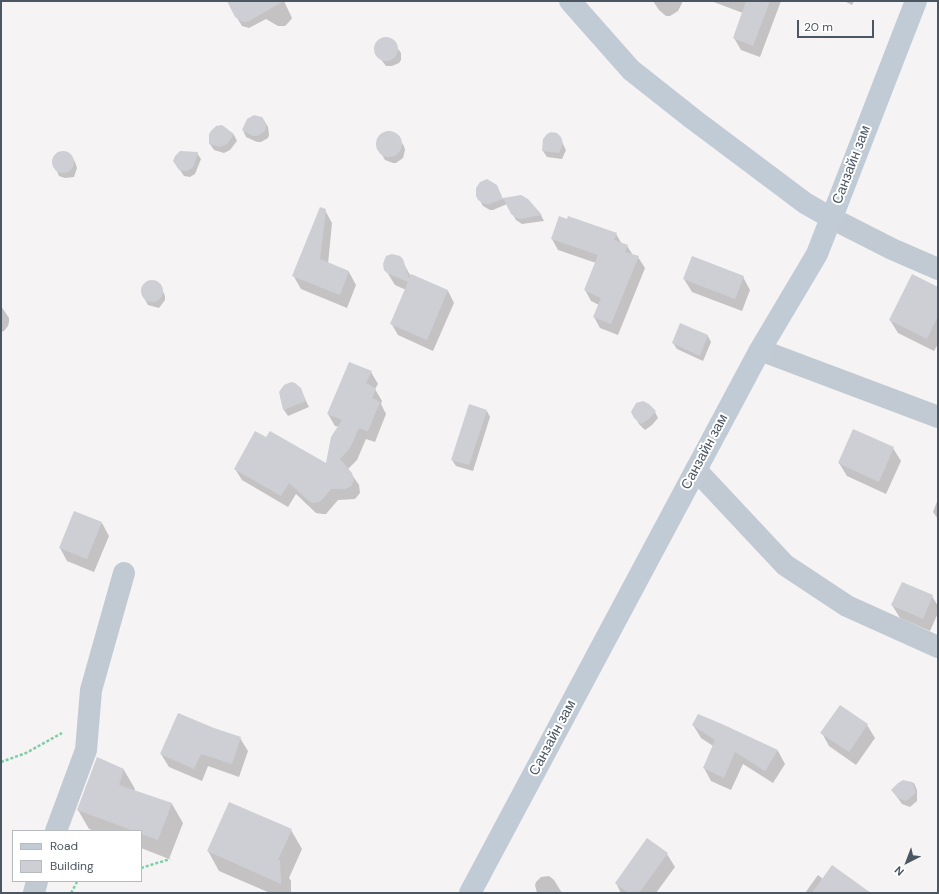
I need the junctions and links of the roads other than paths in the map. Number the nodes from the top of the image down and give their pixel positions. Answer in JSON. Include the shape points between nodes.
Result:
{"nodes":[{"id":1,"x":570,"y":1,"type":"edge"},
{"id":2,"x":916,"y":1,"type":"edge"},
{"id":3,"x":830,"y":218,"type":"junction"},
{"id":4,"x":938,"y":269,"type":"edge"},
{"id":5,"x":760,"y":350,"type":"junction"},
{"id":6,"x":938,"y":417,"type":"edge"},
{"id":7,"x":696,"y":470,"type":"junction"},
{"id":8,"x":124,"y":574,"type":"dead end"},
{"id":9,"x":938,"y":647,"type":"edge"},
{"id":10,"x":56,"y":830,"type":"edge"},
{"id":11,"x":38,"y":882,"type":"edge"},
{"id":12,"x":34,"y":893,"type":"edge"},
{"id":13,"x":470,"y":893,"type":"edge"}],
"edges":[{"from":1,"to":3,"type":"main road","via":[[631,70],[805,204]]},
{"from":2,"to":3,"type":"main road","name":"Санзайн зам"},
{"from":3,"to":4,"type":"street"},
{"from":3,"to":5,"type":"main road","name":"Санзайн зам","via":[[817,254]]},
{"from":5,"to":6,"type":"street"},
{"from":5,"to":7,"type":"main road","name":"Санзайн зам"},
{"from":7,"to":9,"type":"street","via":[[785,565],[847,606]]},
{"from":7,"to":13,"type":"main road","name":"Санзайн зам"},
{"from":8,"to":10,"type":"street","via":[[91,690],[86,750]]},
{"from":11,"to":12,"type":"street"}]}
